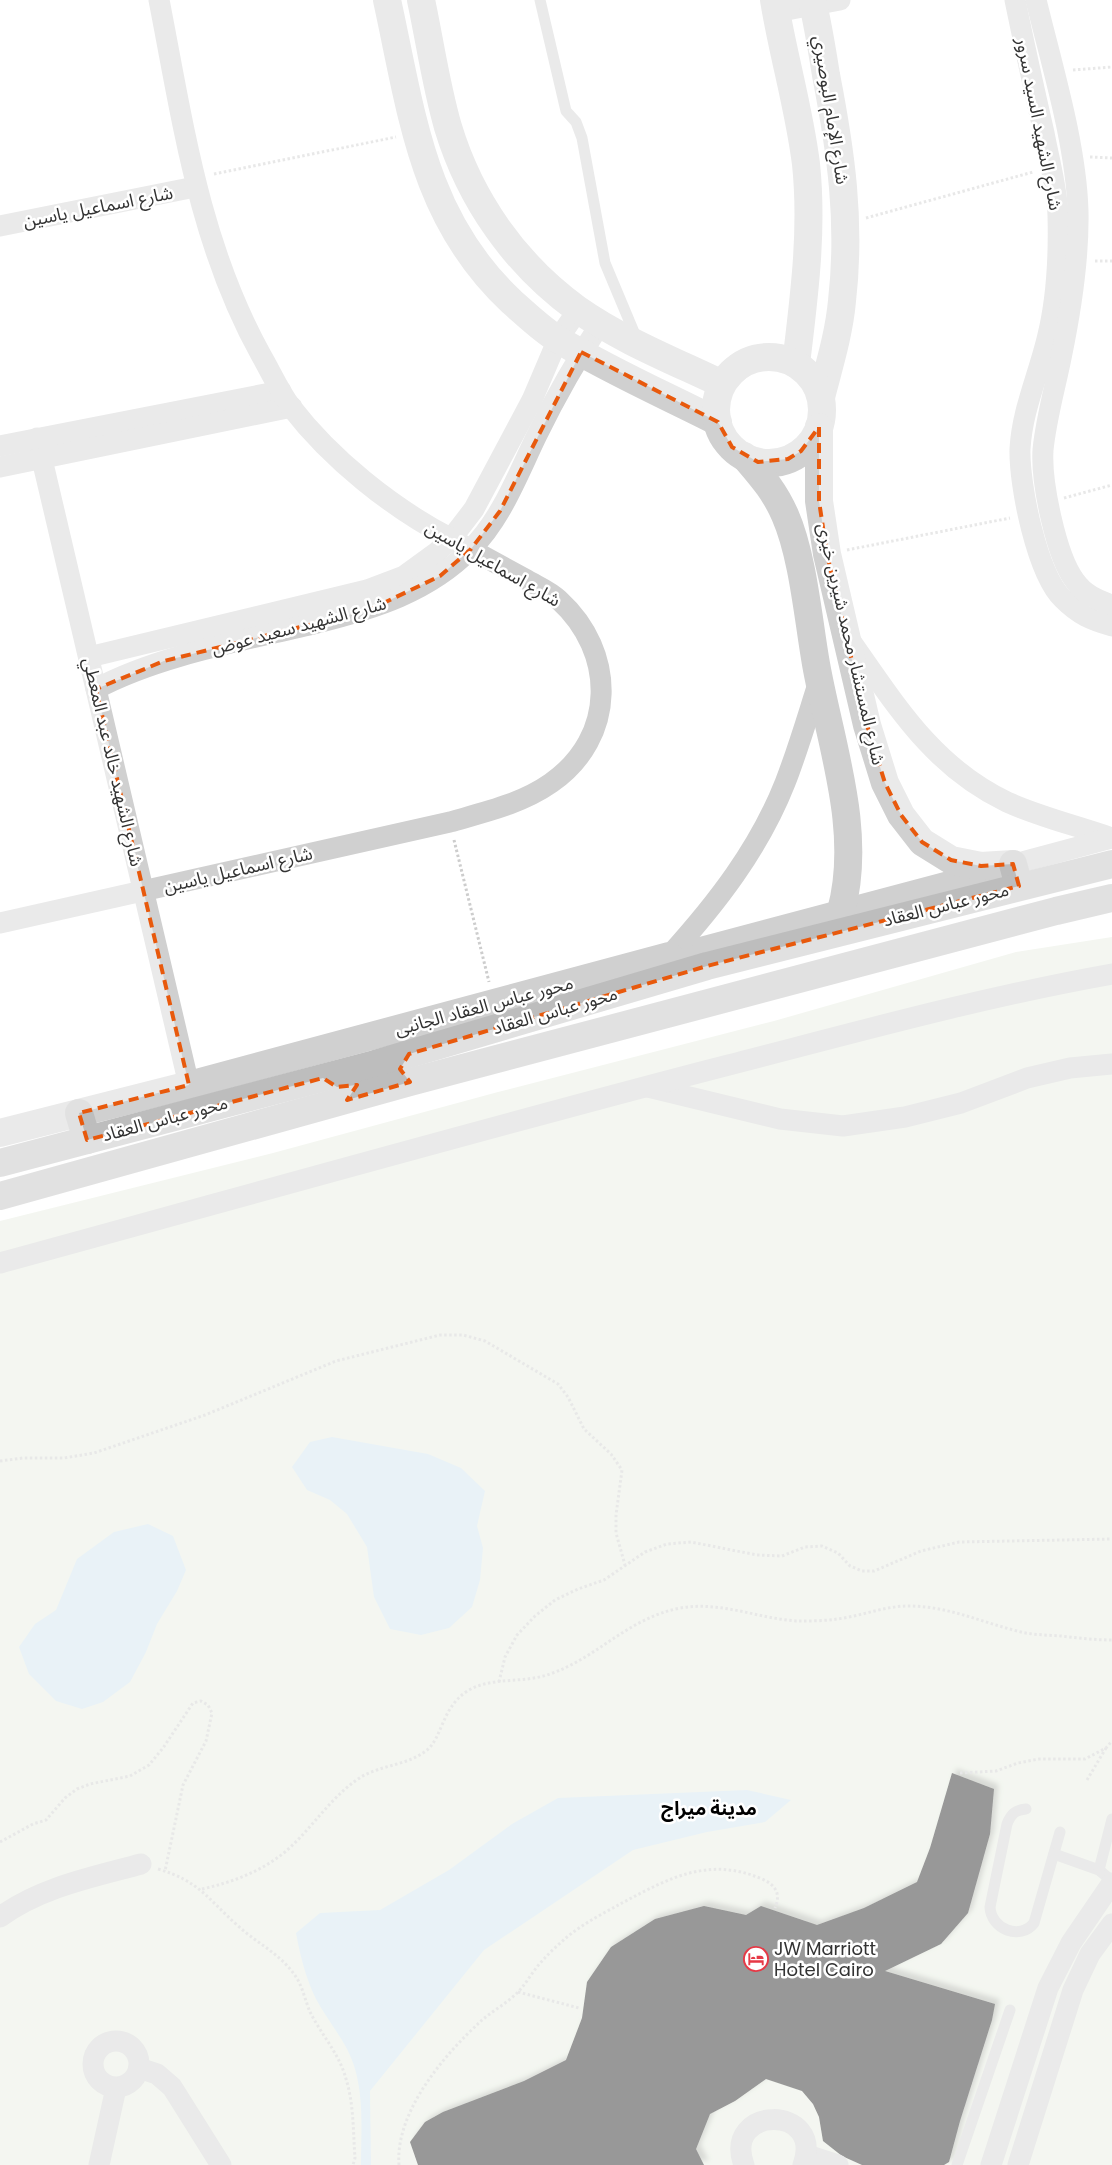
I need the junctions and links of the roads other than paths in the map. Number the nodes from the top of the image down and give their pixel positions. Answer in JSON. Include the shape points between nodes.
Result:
{"nodes":[{"id":1,"x":159,"y":0,"type":"edge"},
{"id":2,"x":387,"y":0,"type":"edge"},
{"id":3,"x":422,"y":0,"type":"edge"},
{"id":4,"x":540,"y":0,"type":"edge"},
{"id":5,"x":840,"y":0,"type":"edge"},
{"id":6,"x":1015,"y":0,"type":"edge"},
{"id":7,"x":1036,"y":0,"type":"edge"},
{"id":8,"x":812,"y":2,"type":"edge"},
{"id":9,"x":775,"y":6,"type":"edge"},
{"id":10,"x":194,"y":182,"type":"junction"},
{"id":11,"x":1068,"y":213,"type":"junction"},
{"id":12,"x":0,"y":226,"type":"edge"},
{"id":13,"x":590,"y":316,"type":"junction"},
{"id":14,"x":558,"y":339,"type":"junction"},
{"id":15,"x":639,"y":345,"type":"junction"},
{"id":16,"x":581,"y":352,"type":"junction"},
{"id":17,"x":796,"y":364,"type":"junction"},
{"id":18,"x":722,"y":384,"type":"junction"},
{"id":19,"x":821,"y":397,"type":"junction"},
{"id":20,"x":286,"y":399,"type":"junction"},
{"id":21,"x":170,"y":422,"type":"junction"},
{"id":22,"x":718,"y":422,"type":"junction"},
{"id":23,"x":819,"y":427,"type":"junction"},
{"id":24,"x":37,"y":438,"type":"junction"},
{"id":25,"x":0,"y":446,"type":"edge"},
{"id":26,"x":744,"y":456,"type":"junction"},
{"id":27,"x":42,"y":459,"type":"junction"},
{"id":28,"x":0,"y":467,"type":"edge"},
{"id":29,"x":451,"y":539,"type":"junction"},
{"id":30,"x":472,"y":549,"type":"junction"},
{"id":31,"x":1112,"y":605,"type":"edge"},
{"id":32,"x":1112,"y":626,"type":"edge"},
{"id":33,"x":845,"y":632,"type":"junction"},
{"id":34,"x":89,"y":658,"type":"junction"},
{"id":35,"x":819,"y":681,"type":"junction"},
{"id":36,"x":96,"y":690,"type":"junction"},
{"id":37,"x":1112,"y":838,"type":"edge"},
{"id":38,"x":1112,"y":864,"type":"edge"},
{"id":39,"x":1016,"y":875,"type":"junction"},
{"id":40,"x":144,"y":891,"type":"junction"},
{"id":41,"x":1112,"y":898,"type":"edge"},
{"id":42,"x":841,"y":911,"type":"junction"},
{"id":43,"x":0,"y":923,"type":"edge"},
{"id":44,"x":755,"y":944,"type":"junction"},
{"id":45,"x":668,"y":956,"type":"junction"},
{"id":46,"x":1112,"y":974,"type":"edge"},
{"id":47,"x":409,"y":1054,"type":"junction"},
{"id":48,"x":1112,"y":1064,"type":"edge"},
{"id":49,"x":325,"y":1077,"type":"junction"},
{"id":50,"x":410,"y":1082,"type":"junction"},
{"id":51,"x":190,"y":1085,"type":"junction"},
{"id":52,"x":646,"y":1087,"type":"junction"},
{"id":53,"x":348,"y":1100,"type":"junction"},
{"id":54,"x":79,"y":1113,"type":"junction"},
{"id":55,"x":0,"y":1133,"type":"edge"},
{"id":56,"x":87,"y":1140,"type":"junction"},
{"id":57,"x":0,"y":1163,"type":"edge"},
{"id":58,"x":0,"y":1196,"type":"edge"},
{"id":59,"x":0,"y":1263,"type":"edge"},
{"id":60,"x":1026,"y":1809,"type":"dead end"},
{"id":61,"x":1112,"y":1819,"type":"edge"},
{"id":62,"x":1060,"y":1832,"type":"dead end"},
{"id":63,"x":1054,"y":1854,"type":"junction"},
{"id":64,"x":141,"y":1864,"type":"road end"},
{"id":65,"x":1108,"y":1878,"type":"edge"},
{"id":66,"x":0,"y":1917,"type":"edge"},
{"id":67,"x":1112,"y":1924,"type":"edge"},
{"id":68,"x":1010,"y":2010,"type":"dead end"},
{"id":69,"x":139,"y":2068,"type":"junction"},
{"id":70,"x":116,"y":2088,"type":"junction"},
{"id":71,"x":805,"y":2160,"type":"edge"},
{"id":72,"x":212,"y":2162,"type":"edge"},
{"id":73,"x":98,"y":2165,"type":"edge"},
{"id":74,"x":744,"y":2165,"type":"edge"},
{"id":75,"x":838,"y":2165,"type":"edge"},
{"id":76,"x":957,"y":2165,"type":"edge"},
{"id":77,"x":991,"y":2165,"type":"edge"},
{"id":78,"x":1018,"y":2165,"type":"edge"}],
"edges":[{"from":1,"to":10,"type":"street","name":"شارع اسماعيل ياسين"},
{"from":2,"to":14,"type":"street","via":[[421,153],[452,226],[473,259],[499,289]]},
{"from":3,"to":13,"type":"street","via":[[447,125],[470,184],[503,237],[524,261],[546,284]]},
{"from":4,"to":15,"type":"lane","via":[[566,111],[576,122],[582,138],[605,264]]},
{"from":5,"to":8,"type":"street"},
{"from":6,"to":11,"type":"street","name":"شارع الشهيد السيد سرور","via":[[1051,167]]},
{"from":7,"to":11,"type":"street","name":"شارع الشهيد السيد سرور","via":[[1072,157]]},
{"from":8,"to":9,"type":"street"},
{"from":8,"to":19,"type":"street","name":"شارع الإمام البوصيري","via":[[836,121],[846,224],[842,302]]},
{"from":9,"to":17,"type":"street","name":"شارع الإمام البوصيري","via":[[800,124],[809,207],[806,290]]},
{"from":10,"to":12,"type":"street","name":"شارع اسماعيل ياسين"},
{"from":10,"to":20,"type":"street","name":"شارع اسماعيل ياسين","via":[[220,266],[245,326]]},
{"from":11,"to":31,"type":"street","name":"شارع الشهيد السيد سرور","via":[[1076,261],[1043,451],[1048,502],[1063,560],[1075,582],[1093,599]]},
{"from":11,"to":32,"type":"street","name":"شارع الشهيد السيد سرور","via":[[1048,338],[1025,415],[1020,449],[1021,475],[1044,570],[1062,598],[1087,618]]},
{"from":13,"to":14,"type":"street","name":"شارع الشهيد سعيد عوض"},
{"from":13,"to":15,"type":"street"},
{"from":13,"to":16,"type":"street","name":"شارع الشهيد سعيد عوض"},
{"from":14,"to":16,"type":"street"},
{"from":14,"to":29,"type":"street","name":"شارع الشهيد سعيد عوض","via":[[532,400],[487,485]]},
{"from":15,"to":18,"type":"street"},
{"from":16,"to":22,"type":"street"},
{"from":16,"to":30,"type":"street","name":"شارع الشهيد سعيد عوض","via":[[500,511]]},
{"from":17,"to":18,"type":"street","via":[[782,358],[754,359],[742,364]]},
{"from":17,"to":19,"type":"street","via":[[815,384]]},
{"from":18,"to":22,"type":"street","via":[[716,409]]},
{"from":19,"to":23,"type":"street"},
{"from":20,"to":21,"type":"street"},
{"from":20,"to":29,"type":"street","name":"شارع اسماعيل ياسين","via":[[354,472],[426,526]]},
{"from":21,"to":24,"type":"street"},
{"from":21,"to":27,"type":"street"},
{"from":22,"to":26,"type":"street","via":[[732,448]]},
{"from":23,"to":26,"type":"street","via":[[802,452],[788,459],[758,462]]},
{"from":23,"to":33,"type":"street","name":"شارع المستشار محمد شيرين خيرى","via":[[819,501]]},
{"from":24,"to":25,"type":"street"},
{"from":24,"to":27,"type":"street","name":"شارع الشهيد خالد عبد المعطي"},
{"from":26,"to":35,"type":"street","name":"شارع المستشار محمد شيرين خيرى","via":[[774,491],[786,517],[796,547]]},
{"from":27,"to":28,"type":"street"},
{"from":27,"to":34,"type":"street","name":"شارع الشهيد خالد عبد المعطي"},
{"from":29,"to":30,"type":"street","name":"شارع اسماعيل ياسين"},
{"from":29,"to":34,"type":"street","name":"شارع الشهيد سعيد عوض","via":[[404,576],[366,590]]},
{"from":30,"to":36,"type":"street","name":"شارع الشهيد سعيد عوض","via":[[440,576],[405,596],[369,610],[164,661]]},
{"from":30,"to":40,"type":"street","name":"شارع اسماعيل ياسين","via":[[556,597],[578,619],[594,645],[601,675],[601,706],[592,735],[575,761],[552,782],[505,806],[450,822]]},
{"from":33,"to":37,"type":"street","via":[[899,709],[929,746],[954,769],[1009,802]]},
{"from":33,"to":39,"type":"street","name":"شارع المستشار محمد شيرين خيرى","via":[[867,725],[885,783],[901,815],[922,842],[951,860]]},
{"from":34,"to":36,"type":"street","name":"شارع الشهيد خالد عبد المعطي"},
{"from":35,"to":42,"type":"street","name":"شارع المستشار محمد شيرين خيرى","via":[[844,797],[848,865]]},
{"from":35,"to":45,"type":"street","via":[[784,784],[762,831],[704,917]]},
{"from":36,"to":40,"type":"street","name":"شارع الشهيد خالد عبد المعطي"},
{"from":37,"to":39,"type":"street","name":"محور عباس العقاد الجانبى"},
{"from":38,"to":39,"type":"main road","name":"محور عباس العقاد"},
{"from":39,"to":42,"type":"street","name":"محور عباس العقاد الجانبى"},
{"from":39,"to":44,"type":"main road","name":"محور عباس العقاد"},
{"from":40,"to":43,"type":"street","name":"شارع اسماعيل ياسين"},
{"from":40,"to":51,"type":"street","name":"شارع الشهيد خالد عبد المعطي"},
{"from":41,"to":50,"type":"main road","name":"محور عباس العقاد"},
{"from":42,"to":44,"type":"street","name":"محور عباس العقاد الجانبى"},
{"from":44,"to":45,"type":"street","name":"محور عباس العقاد الجانبى"},
{"from":44,"to":47,"type":"main road","name":"محور عباس العقاد"},
{"from":45,"to":51,"type":"street","name":"محور عباس العقاد الجانبى"},
{"from":46,"to":52,"type":"street","via":[[965,1004]]},
{"from":47,"to":49,"type":"main road","name":"محور عباس العقاد"},
{"from":47,"to":50,"type":"main road","via":[[400,1069]]},
{"from":48,"to":52,"type":"street","via":[[1070,1068],[1027,1078],[961,1103],[905,1117],[843,1126],[780,1119]]},
{"from":49,"to":53,"type":"main road","via":[[332,1085],[347,1088]]},
{"from":49,"to":56,"type":"main road","name":"محور عباس العقاد"},
{"from":50,"to":53,"type":"main road","name":"محور عباس العقاد"},
{"from":51,"to":54,"type":"street","name":"محور عباس العقاد الجانبى"},
{"from":52,"to":59,"type":"street"},
{"from":53,"to":58,"type":"main road","name":"محور عباس العقاد"},
{"from":54,"to":55,"type":"street","name":"محور عباس العقاد الجانبى"},
{"from":54,"to":56,"type":"main road"},
{"from":56,"to":57,"type":"main road","name":"محور عباس العقاد"},
{"from":60,"to":63,"type":"lane","via":[[1013,1813],[1007,1824],[990,1907],[991,1915],[1000,1926],[1024,1932],[1034,1923]]},
{"from":61,"to":65,"type":"lane"},
{"from":62,"to":63,"type":"lane"},
{"from":63,"to":65,"type":"lane"},
{"from":64,"to":66,"type":"street","via":[[55,1888]]},
{"from":65,"to":77,"type":"street","via":[[1048,1988]]},
{"from":67,"to":78,"type":"street","via":[[1090,1954],[1073,1990]]},
{"from":68,"to":76,"type":"lane"},
{"from":69,"to":70,"type":"street","via":[[131,2082]]},
{"from":69,"to":70,"type":"street","via":[[136,2052],[124,2042],[101,2046],[93,2061],[93,2069],[101,2082]]},
{"from":69,"to":72,"type":"street","via":[[157,2074],[172,2087]]},
{"from":70,"to":73,"type":"street"},
{"from":71,"to":74,"type":"street","via":[[805,2139],[795,2126],[781,2119],[766,2119],[752,2127],[743,2140],[741,2155]]},
{"from":71,"to":75,"type":"street"}]}
